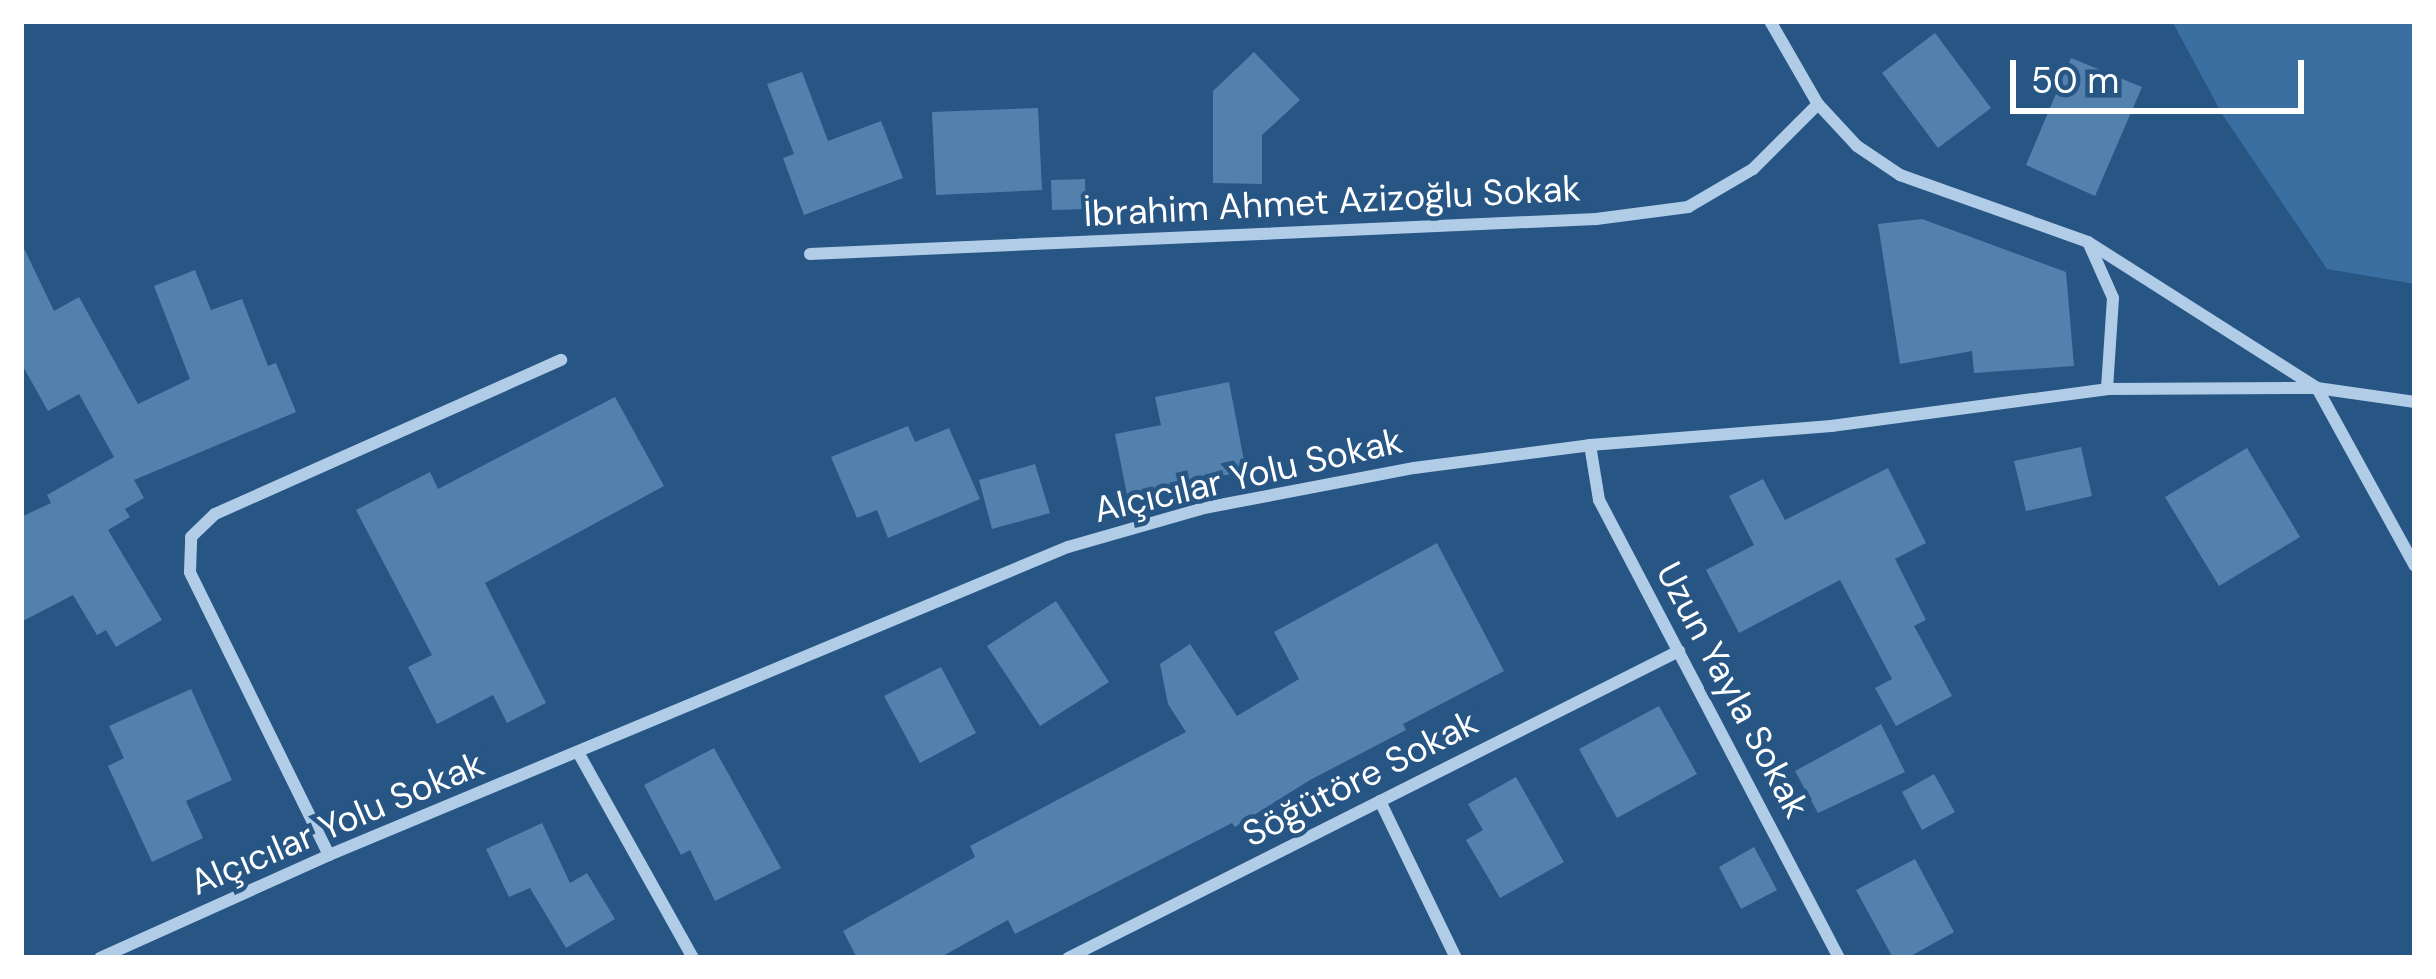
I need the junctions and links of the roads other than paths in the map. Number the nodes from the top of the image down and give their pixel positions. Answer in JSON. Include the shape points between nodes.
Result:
{"nodes":[{"id":1,"x":1769,"y":21,"type":"edge"},
{"id":2,"x":1818,"y":104,"type":"junction"},
{"id":3,"x":2088,"y":242,"type":"junction"},
{"id":4,"x":811,"y":254,"type":"dead end"},
{"id":5,"x":561,"y":360,"type":"dead end"},
{"id":6,"x":2107,"y":388,"type":"junction"},
{"id":7,"x":2317,"y":388,"type":"junction"},
{"id":8,"x":2415,"y":402,"type":"edge"},
{"id":9,"x":1590,"y":445,"type":"junction"},
{"id":10,"x":2415,"y":566,"type":"edge"},
{"id":11,"x":1678,"y":651,"type":"junction"},
{"id":12,"x":579,"y":754,"type":"junction"},
{"id":13,"x":1380,"y":801,"type":"junction"},
{"id":14,"x":329,"y":855,"type":"junction"},
{"id":15,"x":100,"y":958,"type":"edge"},
{"id":16,"x":693,"y":958,"type":"edge"},
{"id":17,"x":1068,"y":958,"type":"edge"},
{"id":18,"x":1456,"y":958,"type":"edge"},
{"id":19,"x":1839,"y":958,"type":"edge"}],
"edges":[{"from":1,"to":2,"type":"street"},
{"from":2,"to":3,"type":"street","via":[[1857,146],[1900,175]]},
{"from":2,"to":4,"type":"street","name":"İbrahim Ahmet Azizoğlu Sokak","via":[[1753,169],[1688,207],[1596,219]]},
{"from":3,"to":6,"type":"street","via":[[2113,298]]},
{"from":3,"to":7,"type":"street"},
{"from":5,"to":14,"type":"street","via":[[214,514],[190,537],[190,572]]},
{"from":6,"to":7,"type":"street","name":"Alçıcılar Yolu Sokak"},
{"from":6,"to":9,"type":"street","name":"Alçıcılar Yolu Sokak","via":[[1831,426]]},
{"from":7,"to":8,"type":"street","name":"Alçıcılar Yolu Sokak"},
{"from":7,"to":10,"type":"street"},
{"from":9,"to":11,"type":"street","name":"Uzun Yayla Sokak","via":[[1599,500]]},
{"from":9,"to":12,"type":"street","name":"Alçıcılar Yolu Sokak","via":[[1204,508],[1068,547]]},
{"from":11,"to":13,"type":"street","name":"Söğütöre Sokak"},
{"from":11,"to":19,"type":"street","name":"Uzun Yayla Sokak"},
{"from":12,"to":14,"type":"street","name":"Alçıcılar Yolu Sokak"},
{"from":12,"to":16,"type":"street"},
{"from":13,"to":17,"type":"street","name":"Söğütöre Sokak"},
{"from":13,"to":18,"type":"street"},
{"from":14,"to":15,"type":"street","name":"Alçıcılar Yolu Sokak"}]}
